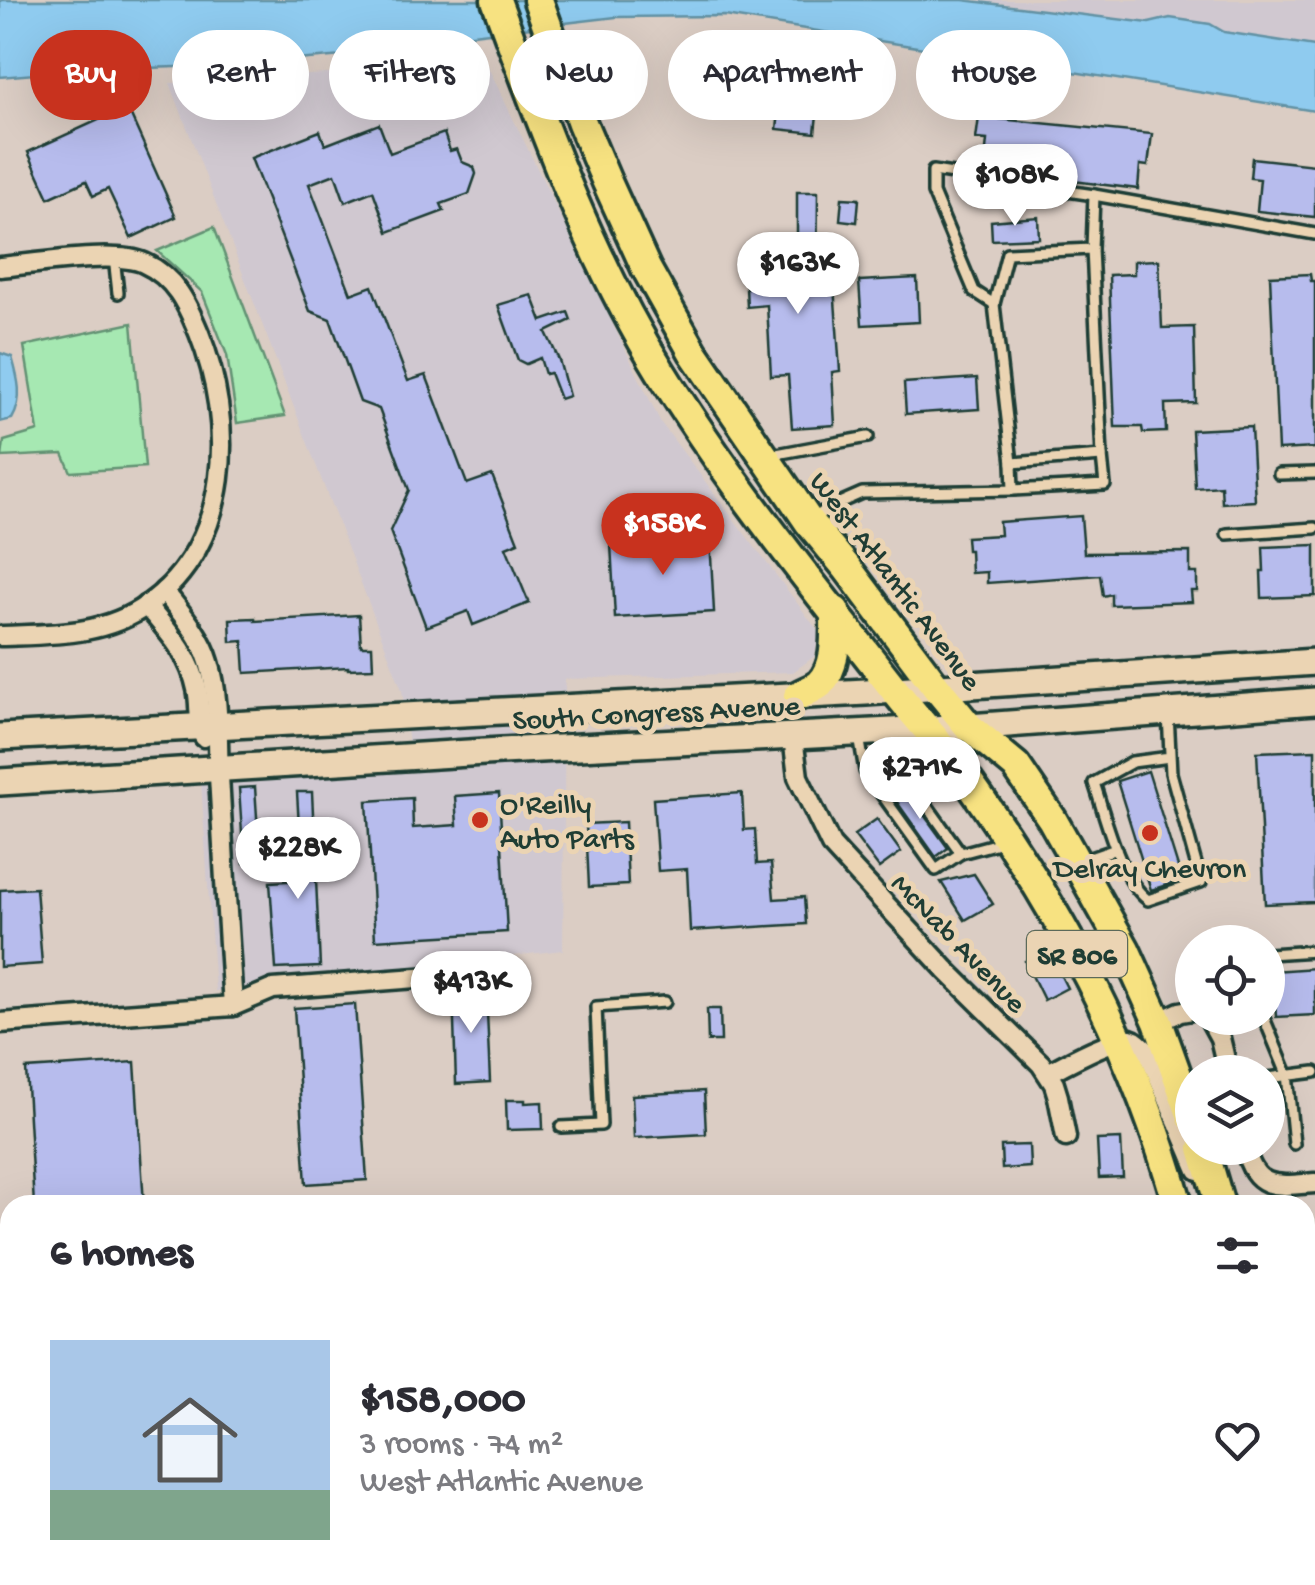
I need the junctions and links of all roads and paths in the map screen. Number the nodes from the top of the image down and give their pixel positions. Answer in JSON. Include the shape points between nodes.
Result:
{"nodes":[{"id":1,"x":496,"y":0,"type":"edge"},
{"id":2,"x":538,"y":0,"type":"edge"},
{"id":3,"x":607,"y":182,"type":"junction"},
{"id":4,"x":1094,"y":195,"type":"junction"},
{"id":5,"x":571,"y":197,"type":"junction"},
{"id":6,"x":1315,"y":234,"type":"edge"},
{"id":7,"x":1092,"y":248,"type":"junction"},
{"id":8,"x":114,"y":257,"type":"junction"},
{"id":9,"x":0,"y":267,"type":"edge"},
{"id":10,"x":118,"y":293,"type":"dead end"},
{"id":11,"x":994,"y":304,"type":"junction"},
{"id":12,"x":868,"y":437,"type":"dead end"},
{"id":13,"x":1102,"y":456,"type":"junction"},
{"id":14,"x":763,"y":457,"type":"junction"},
{"id":15,"x":1012,"y":464,"type":"junction"},
{"id":16,"x":1279,"y":474,"type":"dead end"},
{"id":17,"x":1315,"y":474,"type":"edge"},
{"id":18,"x":1013,"y":490,"type":"junction"},
{"id":19,"x":808,"y":522,"type":"junction"},
{"id":20,"x":1315,"y":528,"type":"edge"},
{"id":21,"x":1227,"y":534,"type":"dead end"},
{"id":22,"x":164,"y":591,"type":"junction"},
{"id":23,"x":146,"y":605,"type":"junction"},
{"id":24,"x":835,"y":611,"type":"junction"},
{"id":25,"x":0,"y":636,"type":"edge"},
{"id":26,"x":1315,"y":662,"type":"edge"},
{"id":27,"x":937,"y":688,"type":"junction"},
{"id":28,"x":894,"y":690,"type":"junction"},
{"id":29,"x":798,"y":696,"type":"junction"},
{"id":30,"x":1315,"y":700,"type":"edge"},
{"id":31,"x":546,"y":708,"type":"junction"},
{"id":32,"x":1168,"y":711,"type":"junction"},
{"id":33,"x":208,"y":725,"type":"junction"},
{"id":34,"x":969,"y":727,"type":"junction"},
{"id":35,"x":928,"y":729,"type":"junction"},
{"id":36,"x":858,"y":733,"type":"junction"},
{"id":37,"x":0,"y":737,"type":"edge"},
{"id":38,"x":793,"y":737,"type":"junction"},
{"id":39,"x":501,"y":751,"type":"junction"},
{"id":40,"x":1170,"y":757,"type":"junction"},
{"id":41,"x":218,"y":770,"type":"junction"},
{"id":42,"x":0,"y":782,"type":"edge"},
{"id":43,"x":881,"y":792,"type":"junction"},
{"id":44,"x":1009,"y":840,"type":"junction"},
{"id":45,"x":1116,"y":849,"type":"junction"},
{"id":46,"x":961,"y":853,"type":"junction"},
{"id":47,"x":1078,"y":862,"type":"junction"},
{"id":48,"x":1315,"y":951,"type":"edge"},
{"id":49,"x":1285,"y":953,"type":"edge"},
{"id":50,"x":430,"y":977,"type":"dead end"},
{"id":51,"x":665,"y":1002,"type":"dead end"},
{"id":52,"x":233,"y":1006,"type":"junction"},
{"id":53,"x":1175,"y":1014,"type":"edge"},
{"id":54,"x":1158,"y":1022,"type":"junction"},
{"id":55,"x":0,"y":1023,"type":"edge"},
{"id":56,"x":1271,"y":1035,"type":"edge"},
{"id":57,"x":1120,"y":1040,"type":"junction"},
{"id":58,"x":1175,"y":1070,"type":"edge"},
{"id":59,"x":1315,"y":1072,"type":"edge"},
{"id":60,"x":1048,"y":1073,"type":"junction"},
{"id":61,"x":1287,"y":1074,"type":"junction"},
{"id":62,"x":561,"y":1128,"type":"dead end"},
{"id":63,"x":1066,"y":1137,"type":"dead end"},
{"id":64,"x":1294,"y":1144,"type":"dead end"},
{"id":65,"x":1207,"y":1165,"type":"edge"},
{"id":66,"x":1251,"y":1165,"type":"edge"},
{"id":67,"x":1315,"y":1183,"type":"edge"},
{"id":68,"x":1175,"y":1195,"type":"edge"},
{"id":69,"x":1212,"y":1195,"type":"edge"},
{"id":70,"x":1215,"y":1195,"type":"edge"}],
"edges":[{"from":1,"to":5,"type":"main road","number":"SR 806"},
{"from":2,"to":3,"type":"main road","name":"West Atlantic Avenue","number":"SR 806"},
{"from":3,"to":5,"type":"street"},
{"from":3,"to":14,"type":"main road","name":"West Atlantic Avenue","number":"SR 806","via":[[693,352]]},
{"from":4,"to":6,"type":"lane"},
{"from":4,"to":7,"type":"lane"},
{"from":4,"to":11,"type":"lane","via":[[933,171],[933,194],[974,291]]},
{"from":5,"to":24,"type":"main road","number":"SR 806","via":[[660,371],[755,510]]},
{"from":7,"to":11,"type":"lane","via":[[1007,253]]},
{"from":7,"to":13,"type":"lane"},
{"from":8,"to":9,"type":"street"},
{"from":8,"to":10,"type":"lane"},
{"from":8,"to":22,"type":"street","via":[[142,262],[186,300],[219,401],[216,501],[199,543]]},
{"from":11,"to":15,"type":"lane"},
{"from":12,"to":14,"type":"lane"},
{"from":13,"to":15,"type":"lane"},
{"from":13,"to":18,"type":"lane","via":[[1105,485]]},
{"from":14,"to":19,"type":"main road","name":"West Atlantic Avenue","number":"SR 806"},
{"from":15,"to":18,"type":"lane"},
{"from":16,"to":17,"type":"lane"},
{"from":18,"to":19,"type":"lane","via":[[862,493]]},
{"from":19,"to":27,"type":"main road","name":"West Atlantic Avenue","number":"SR 806"},
{"from":20,"to":21,"type":"lane"},
{"from":22,"to":23,"type":"street"},
{"from":22,"to":33,"type":"street","via":[[208,658],[217,702]]},
{"from":23,"to":25,"type":"street","via":[[102,626]]},
{"from":23,"to":33,"type":"street","via":[[192,666]]},
{"from":24,"to":28,"type":"main road","number":"SR 806"},
{"from":24,"to":29,"type":"main road","via":[[830,668],[820,684]]},
{"from":26,"to":27,"type":"main road","name":"South Congress Avenue"},
{"from":27,"to":28,"type":"main road","name":"South Congress Avenue"},
{"from":27,"to":34,"type":"main road","name":"West Atlantic Avenue","number":"SR 806"},
{"from":28,"to":29,"type":"main road","name":"South Congress Avenue"},
{"from":28,"to":35,"type":"main road","number":"SR 806"},
{"from":29,"to":31,"type":"main road","name":"South Congress Avenue"},
{"from":30,"to":32,"type":"main road","name":"South Congress Avenue"},
{"from":31,"to":33,"type":"main road","name":"South Congress Avenue"},
{"from":31,"to":39,"type":"main road","via":[[524,738]]},
{"from":32,"to":34,"type":"main road","name":"South Congress Avenue"},
{"from":32,"to":40,"type":"lane"},
{"from":33,"to":37,"type":"main road","name":"South Congress Avenue"},
{"from":33,"to":41,"type":"street"},
{"from":34,"to":35,"type":"main road","name":"South Congress Avenue"},
{"from":34,"to":47,"type":"main road","name":"West Atlantic Avenue","number":"SR 806","via":[[1016,766]]},
{"from":35,"to":36,"type":"main road","name":"South Congress Avenue"},
{"from":35,"to":44,"type":"main road","number":"SR 806"},
{"from":36,"to":38,"type":"main road","name":"South Congress Avenue"},
{"from":36,"to":43,"type":"lane","via":[[866,771]]},
{"from":38,"to":39,"type":"main road","name":"South Congress Avenue"},
{"from":38,"to":60,"type":"street","name":"McNab Avenue","via":[[798,776],[831,844]]},
{"from":39,"to":41,"type":"main road","name":"South Congress Avenue"},
{"from":40,"to":45,"type":"lane","via":[[1132,762],[1094,783]]},
{"from":40,"to":45,"type":"lane","via":[[1200,882],[1148,900]]},
{"from":41,"to":42,"type":"main road","name":"South Congress Avenue"},
{"from":41,"to":52,"type":"street"},
{"from":43,"to":46,"type":"lane","via":[[906,775]]},
{"from":43,"to":46,"type":"lane","via":[[936,870]]},
{"from":44,"to":46,"type":"lane"},
{"from":44,"to":57,"type":"main road","number":"SR 806","via":[[1062,924]]},
{"from":45,"to":47,"type":"lane"},
{"from":47,"to":54,"type":"main road","name":"West Atlantic Avenue","number":"SR 806"},
{"from":48,"to":49,"type":"lane"},
{"from":50,"to":52,"type":"street","via":[[274,990]]},
{"from":51,"to":62,"type":"lane","via":[[596,1007],[600,1125]]},
{"from":52,"to":55,"type":"street"},
{"from":53,"to":54,"type":"street"},
{"from":54,"to":58,"type":"main road","name":"West Atlantic Avenue","number":"SR 806"},
{"from":56,"to":61,"type":"lane"},
{"from":57,"to":60,"type":"street"},
{"from":57,"to":68,"type":"main road","number":"SR 806"},
{"from":57,"to":69,"type":"street","via":[[1131,1039],[1148,1054]]},
{"from":59,"to":61,"type":"lane"},
{"from":60,"to":63,"type":"street"},
{"from":61,"to":64,"type":"lane"},
{"from":65,"to":70,"type":"main road"},
{"from":66,"to":67,"type":"street","via":[[1265,1182]]}]}
